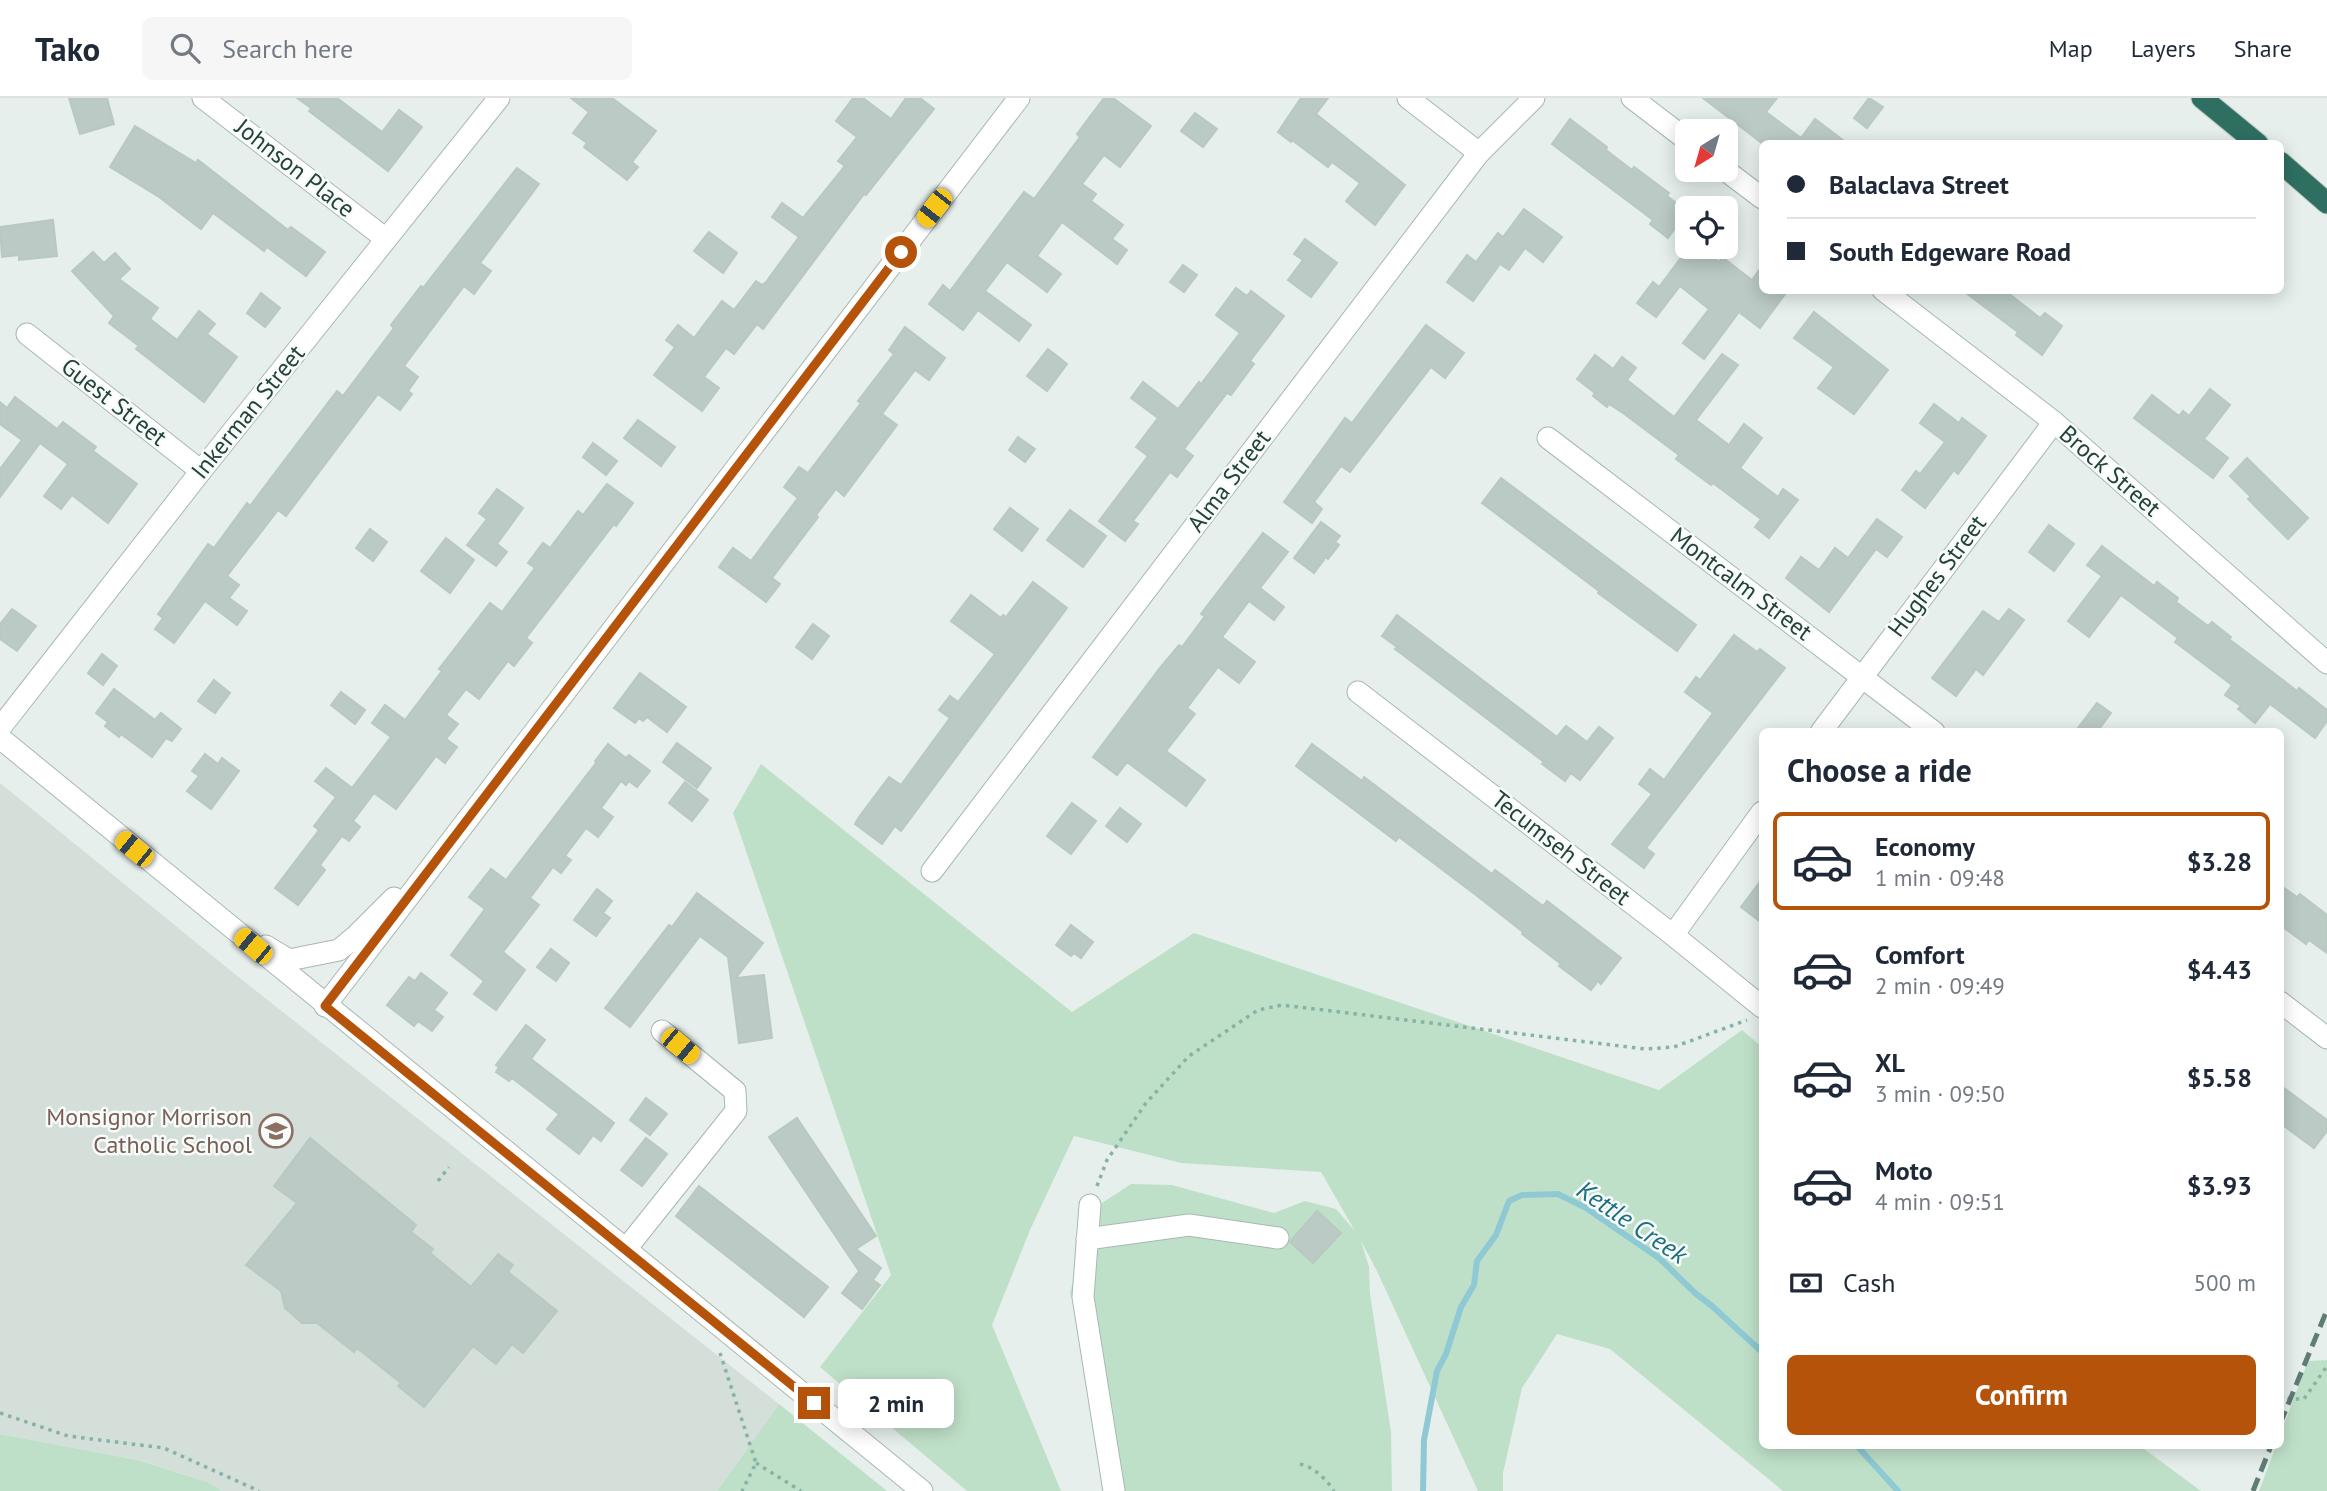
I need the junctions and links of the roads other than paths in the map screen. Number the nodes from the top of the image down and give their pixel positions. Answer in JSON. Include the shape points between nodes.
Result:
{"nodes":[{"id":1,"x":204,"y":98,"type":"edge"},
{"id":2,"x":499,"y":98,"type":"edge"},
{"id":3,"x":1019,"y":98,"type":"edge"},
{"id":4,"x":1408,"y":98,"type":"edge"},
{"id":5,"x":1534,"y":98,"type":"edge"},
{"id":6,"x":1632,"y":98,"type":"edge"},
{"id":7,"x":2202,"y":98,"type":"edge"},
{"id":8,"x":1675,"y":131,"type":"edge"},
{"id":9,"x":2253,"y":140,"type":"edge"},
{"id":10,"x":1479,"y":153,"type":"junction"},
{"id":11,"x":2284,"y":165,"type":"edge"},
{"id":12,"x":1738,"y":179,"type":"edge"},
{"id":13,"x":1759,"y":196,"type":"edge"},
{"id":14,"x":2327,"y":203,"type":"edge"},
{"id":15,"x":386,"y":239,"type":"junction"},
{"id":16,"x":1888,"y":294,"type":"edge"},
{"id":17,"x":27,"y":334,"type":"dead end"},
{"id":18,"x":2054,"y":422,"type":"junction"},
{"id":19,"x":1548,"y":438,"type":"dead end"},
{"id":20,"x":201,"y":471,"type":"junction"},
{"id":21,"x":2327,"y":663,"type":"edge"},
{"id":22,"x":1862,"y":675,"type":"junction"},
{"id":23,"x":1358,"y":692,"type":"dead end"},
{"id":24,"x":0,"y":728,"type":"edge"},
{"id":25,"x":1824,"y":728,"type":"edge"},
{"id":26,"x":1929,"y":728,"type":"edge"},
{"id":27,"x":0,"y":738,"type":"edge"},
{"id":28,"x":1759,"y":816,"type":"edge"},
{"id":29,"x":446,"y":848,"type":"junction"},
{"id":30,"x":932,"y":871,"type":"dead end"},
{"id":31,"x":217,"y":917,"type":"junction"},
{"id":32,"x":1673,"y":935,"type":"junction"},
{"id":33,"x":2284,"y":1005,"type":"edge"},
{"id":34,"x":325,"y":1006,"type":"junction"},
{"id":35,"x":1756,"y":1013,"type":"edge"},
{"id":36,"x":662,"y":1031,"type":"dead end"},
{"id":37,"x":2327,"y":1038,"type":"edge"},
{"id":38,"x":1090,"y":1205,"type":"road end"},
{"id":39,"x":1278,"y":1238,"type":"dead end"},
{"id":40,"x":1087,"y":1239,"type":"junction"},
{"id":41,"x":626,"y":1249,"type":"junction"},
{"id":42,"x":922,"y":1491,"type":"edge"},
{"id":43,"x":1114,"y":1491,"type":"edge"}],
"edges":[{"from":1,"to":15,"type":"street","name":"Johnson Place"},
{"from":2,"to":15,"type":"street","name":"Inkerman Street"},
{"from":3,"to":29,"type":"street"},
{"from":4,"to":10,"type":"street"},
{"from":5,"to":10,"type":"street","name":"Alma Street"},
{"from":6,"to":8,"type":"street"},
{"from":7,"to":9,"type":"highway"},
{"from":10,"to":30,"type":"street","name":"Alma Street"},
{"from":11,"to":14,"type":"highway"},
{"from":12,"to":13,"type":"street"},
{"from":15,"to":20,"type":"street","name":"Inkerman Street"},
{"from":16,"to":18,"type":"street","name":"Brock Street"},
{"from":17,"to":20,"type":"street","name":"Guest Street"},
{"from":18,"to":21,"type":"street","name":"Brock Street"},
{"from":18,"to":22,"type":"street","name":"Hughes Street"},
{"from":19,"to":22,"type":"street","name":"Montcalm Street"},
{"from":20,"to":24,"type":"street","name":"Inkerman Street"},
{"from":22,"to":25,"type":"street","name":"Hughes Street"},
{"from":22,"to":26,"type":"street","name":"Montcalm Street"},
{"from":23,"to":32,"type":"street","name":"Tecumseh Street"},
{"from":27,"to":31,"type":"street"},
{"from":28,"to":32,"type":"street"},
{"from":29,"to":31,"type":"street","via":[[339,950],[289,960]]},
{"from":29,"to":34,"type":"street"},
{"from":31,"to":34,"type":"street"},
{"from":32,"to":35,"type":"street","name":"Tecumseh Street"},
{"from":33,"to":37,"type":"street"},
{"from":34,"to":41,"type":"street"},
{"from":36,"to":41,"type":"street","via":[[735,1091],[736,1111]]},
{"from":38,"to":40,"type":"street"},
{"from":39,"to":40,"type":"street","via":[[1189,1225]]},
{"from":40,"to":43,"type":"street","via":[[1083,1297]]},
{"from":41,"to":42,"type":"street"}]}
